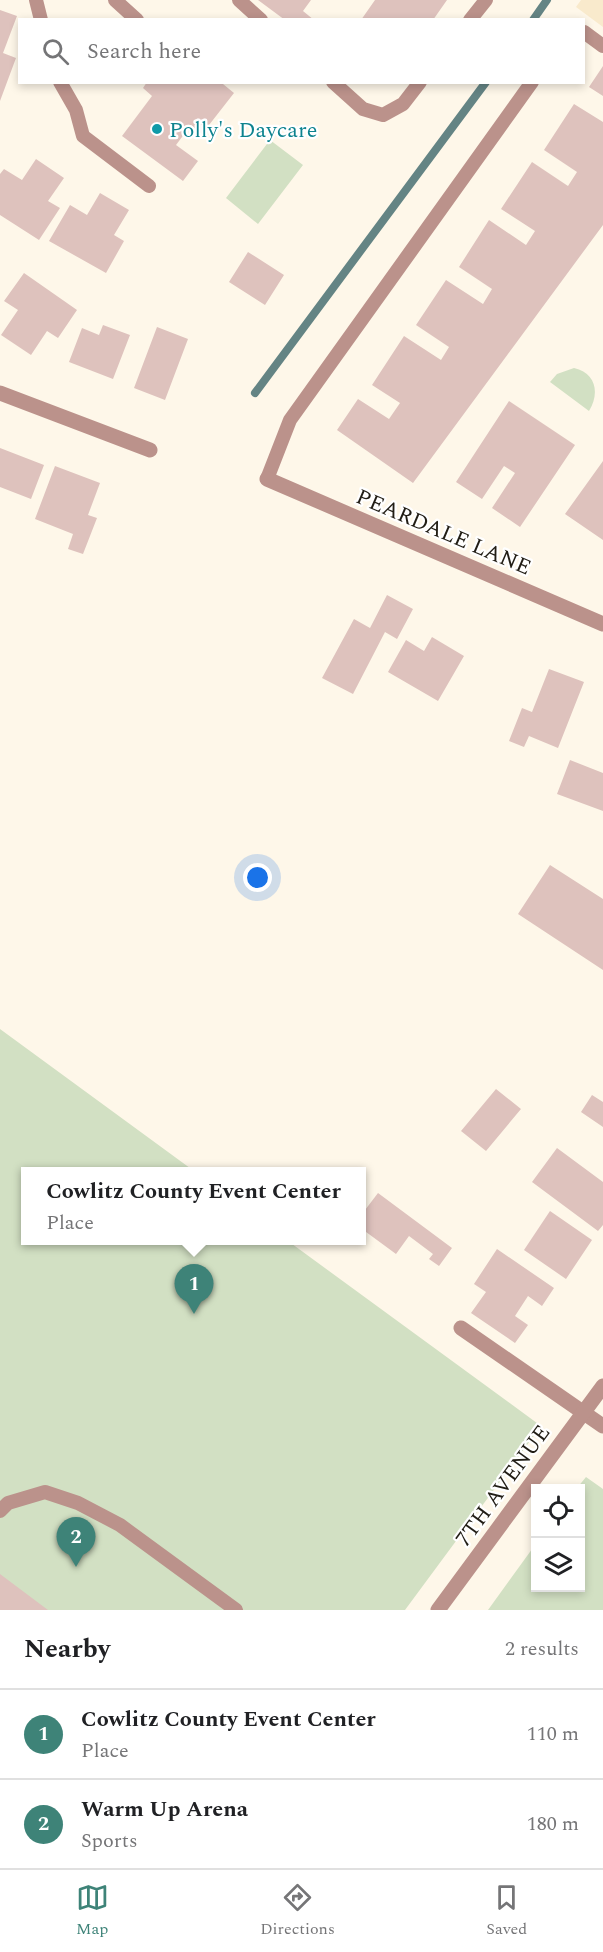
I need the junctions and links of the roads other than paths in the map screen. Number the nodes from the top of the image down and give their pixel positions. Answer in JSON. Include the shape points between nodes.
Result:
{"nodes":[{"id":1,"x":36,"y":0,"type":"edge"},
{"id":2,"x":115,"y":0,"type":"edge"},
{"id":3,"x":239,"y":0,"type":"edge"},
{"id":4,"x":486,"y":0,"type":"edge"},
{"id":5,"x":40,"y":18,"type":"edge"},
{"id":6,"x":135,"y":18,"type":"edge"},
{"id":7,"x":259,"y":18,"type":"edge"},
{"id":8,"x":472,"y":18,"type":"edge"},
{"id":9,"x":585,"y":33,"type":"edge"},
{"id":10,"x":603,"y":46,"type":"edge"},
{"id":11,"x":61,"y":84,"type":"edge"},
{"id":12,"x":335,"y":84,"type":"edge"},
{"id":13,"x":418,"y":84,"type":"edge"},
{"id":14,"x":531,"y":84,"type":"edge"},
{"id":15,"x":149,"y":186,"type":"dead end"},
{"id":16,"x":0,"y":393,"type":"edge"},
{"id":17,"x":150,"y":450,"type":"dead end"},
{"id":18,"x":267,"y":480,"type":"joint"},
{"id":19,"x":603,"y":624,"type":"edge"},
{"id":20,"x":461,"y":1328,"type":"dead end"},
{"id":21,"x":603,"y":1386,"type":"edge"},
{"id":22,"x":584,"y":1412,"type":"junction"},
{"id":23,"x":603,"y":1426,"type":"edge"},
{"id":24,"x":0,"y":1511,"type":"edge"},
{"id":25,"x":236,"y":1610,"type":"edge"},
{"id":26,"x":438,"y":1610,"type":"edge"}],
"edges":[{"from":1,"to":5,"type":"lane"},
{"from":2,"to":6,"type":"lane"},
{"from":3,"to":7,"type":"lane"},
{"from":4,"to":8,"type":"lane"},
{"from":9,"to":10,"type":"lane"},
{"from":11,"to":15,"type":"lane","via":[[76,110],[83,136]]},
{"from":12,"to":13,"type":"lane","via":[[363,109],[383,115],[403,104]]},
{"from":14,"to":18,"type":"lane","via":[[290,420]]},
{"from":16,"to":17,"type":"street"},
{"from":18,"to":19,"type":"street","name":"PEARDALE LANE"},
{"from":20,"to":22,"type":"street"},
{"from":21,"to":22,"type":"street","name":"7TH AVENUE"},
{"from":22,"to":23,"type":"street"},
{"from":22,"to":26,"type":"street","name":"7TH AVENUE"},
{"from":24,"to":25,"type":"lane","via":[[8,1503],[45,1492],[78,1503],[120,1526]]}]}
